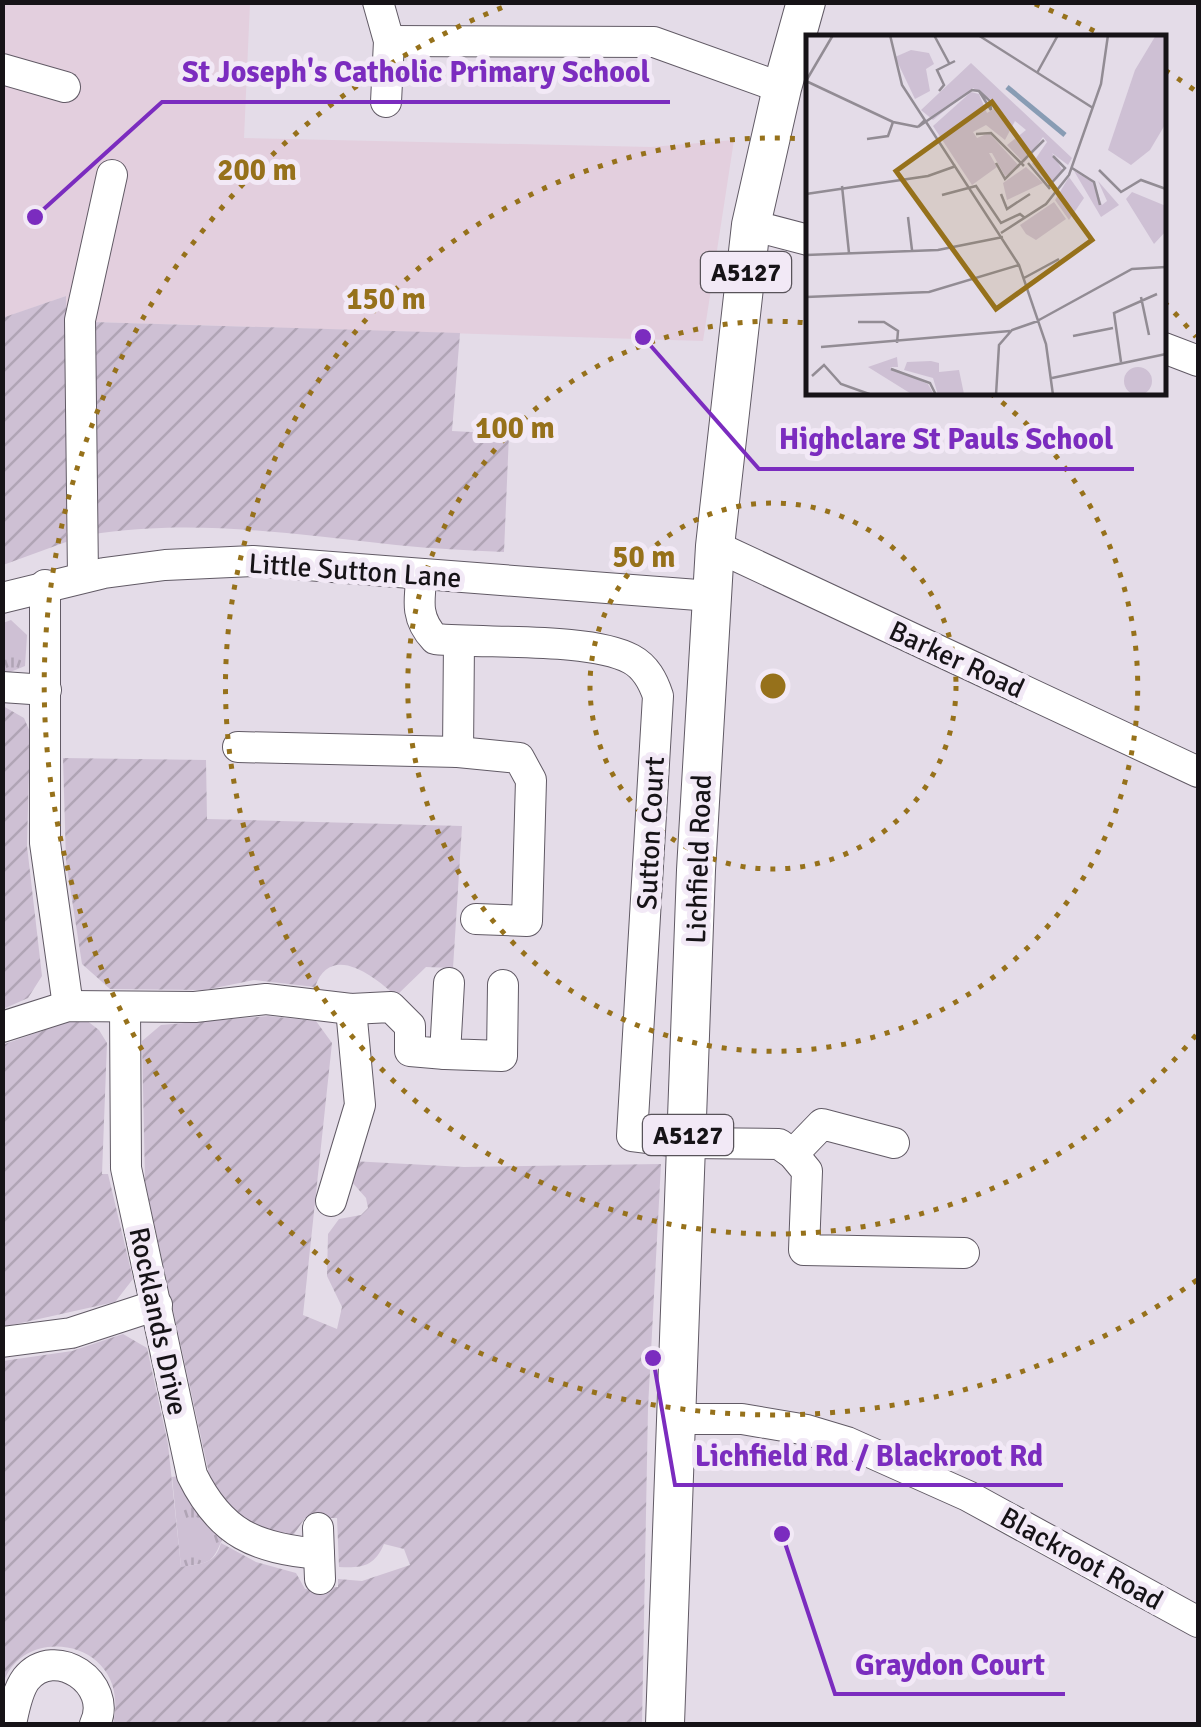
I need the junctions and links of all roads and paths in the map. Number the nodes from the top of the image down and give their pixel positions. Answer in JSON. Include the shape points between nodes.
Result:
{"nodes":[{"id":1,"x":378,"y":2,"type":"edge"},
{"id":2,"x":806,"y":2,"type":"edge"},
{"id":3,"x":389,"y":41,"type":"junction"},
{"id":4,"x":2,"y":69,"type":"edge"},
{"id":5,"x":65,"y":87,"type":"dead end"},
{"id":6,"x":782,"y":88,"type":"junction"},
{"id":7,"x":386,"y":102,"type":"dead end"},
{"id":8,"x":112,"y":175,"type":"dead end"},
{"id":9,"x":751,"y":225,"type":"junction"},
{"id":10,"x":806,"y":239,"type":"edge"},
{"id":11,"x":1166,"y":349,"type":"edge"},
{"id":12,"x":1198,"y":361,"type":"edge"},
{"id":13,"x":715,"y":546,"type":"junction"},
{"id":14,"x":422,"y":574,"type":"junction"},
{"id":15,"x":83,"y":577,"type":"junction"},
{"id":16,"x":45,"y":585,"type":"junction"},
{"id":17,"x":711,"y":596,"type":"junction"},
{"id":18,"x":2,"y":598,"type":"edge"},
{"id":19,"x":460,"y":641,"type":"junction"},
{"id":20,"x":2,"y":688,"type":"edge"},
{"id":21,"x":46,"y":690,"type":"junction"},
{"id":22,"x":238,"y":746,"type":"dead end"},
{"id":23,"x":458,"y":752,"type":"junction"},
{"id":24,"x":1198,"y":772,"type":"edge"},
{"id":25,"x":476,"y":919,"type":"dead end"},
{"id":26,"x":448,"y":983,"type":"dead end"},
{"id":27,"x":503,"y":985,"type":"dead end"},
{"id":28,"x":68,"y":1006,"type":"junction"},
{"id":29,"x":125,"y":1006,"type":"junction"},
{"id":30,"x":352,"y":1009,"type":"junction"},
{"id":31,"x":2,"y":1028,"type":"edge"},
{"id":32,"x":445,"y":1054,"type":"junction"},
{"id":33,"x":688,"y":1142,"type":"junction"},
{"id":34,"x":894,"y":1143,"type":"dead end"},
{"id":35,"x":794,"y":1154,"type":"junction"},
{"id":36,"x":330,"y":1201,"type":"dead end"},
{"id":37,"x":964,"y":1253,"type":"dead end"},
{"id":38,"x":158,"y":1304,"type":"junction"},
{"id":39,"x":2,"y":1342,"type":"edge"},
{"id":40,"x":678,"y":1419,"type":"junction"},
{"id":41,"x":319,"y":1553,"type":"dead end"},
{"id":42,"x":1198,"y":1622,"type":"edge"},
{"id":43,"x":10,"y":1724,"type":"edge"},
{"id":44,"x":95,"y":1724,"type":"edge"},
{"id":45,"x":664,"y":1724,"type":"edge"}],
"edges":[{"from":1,"to":3,"type":"street"},
{"from":2,"to":6,"type":"main road","name":"Lichfield Road","number":"A5127"},
{"from":3,"to":6,"type":"street","via":[[654,42]]},
{"from":3,"to":7,"type":"street"},
{"from":4,"to":5,"type":"street"},
{"from":6,"to":9,"type":"main road","name":"Lichfield Road","number":"A5127"},
{"from":8,"to":15,"type":"street","via":[[80,320]]},
{"from":9,"to":10,"type":"street"},
{"from":9,"to":13,"type":"main road","name":"Lichfield Road","number":"A5127"},
{"from":11,"to":12,"type":"street"},
{"from":13,"to":17,"type":"main road","name":"Lichfield Road","number":"A5127"},
{"from":13,"to":24,"type":"street","name":"Barker Road"},
{"from":14,"to":15,"type":"street","name":"Little Sutton Lane","via":[[253,561],[165,564]]},
{"from":14,"to":17,"type":"street","name":"Little Sutton Lane"},
{"from":14,"to":19,"type":"street","name":"Sutton Court","via":[[418,612],[424,628],[436,638]]},
{"from":15,"to":16,"type":"street","name":"Little Sutton Lane"},
{"from":16,"to":18,"type":"street","name":"Little Sutton Lane"},
{"from":16,"to":21,"type":"street"},
{"from":17,"to":33,"type":"main road","name":"Lichfield Road","number":"A5127"},
{"from":19,"to":23,"type":"street"},
{"from":19,"to":33,"type":"street","name":"Sutton Court","via":[[604,648],[635,661],[651,678],[658,696],[632,1136]]},
{"from":20,"to":21,"type":"street"},
{"from":21,"to":28,"type":"street","via":[[45,843]]},
{"from":22,"to":23,"type":"street"},
{"from":23,"to":25,"type":"street","via":[[520,758],[531,780],[526,921]]},
{"from":26,"to":32,"type":"street"},
{"from":27,"to":32,"type":"street","via":[[502,1056]]},
{"from":28,"to":29,"type":"street"},
{"from":28,"to":31,"type":"street"},
{"from":29,"to":30,"type":"street","via":[[266,998]]},
{"from":29,"to":38,"type":"street","name":"Rocklands Drive","via":[[126,1168]]},
{"from":30,"to":32,"type":"street","via":[[391,1007],[410,1026],[410,1051]]},
{"from":30,"to":36,"type":"street","via":[[360,1105]]},
{"from":33,"to":35,"type":"street","via":[[779,1144]]},
{"from":33,"to":40,"type":"main road","name":"Lichfield Road","number":"A5127"},
{"from":34,"to":35,"type":"street","via":[[822,1124]]},
{"from":35,"to":37,"type":"street","via":[[807,1171],[804,1250]]},
{"from":38,"to":39,"type":"street","via":[[71,1333]]},
{"from":38,"to":41,"type":"street","name":"Rocklands Drive","via":[[192,1475],[206,1504],[258,1543]]},
{"from":40,"to":42,"type":"street","name":"Blackroot Road","via":[[742,1419],[860,1447],[968,1496]]},
{"from":40,"to":45,"type":"main road","name":"Lichfield Road","number":"A5127"},
{"from":43,"to":44,"type":"street","via":[[23,1682],[36,1670],[61,1665],[84,1674],[97,1694]]}]}
